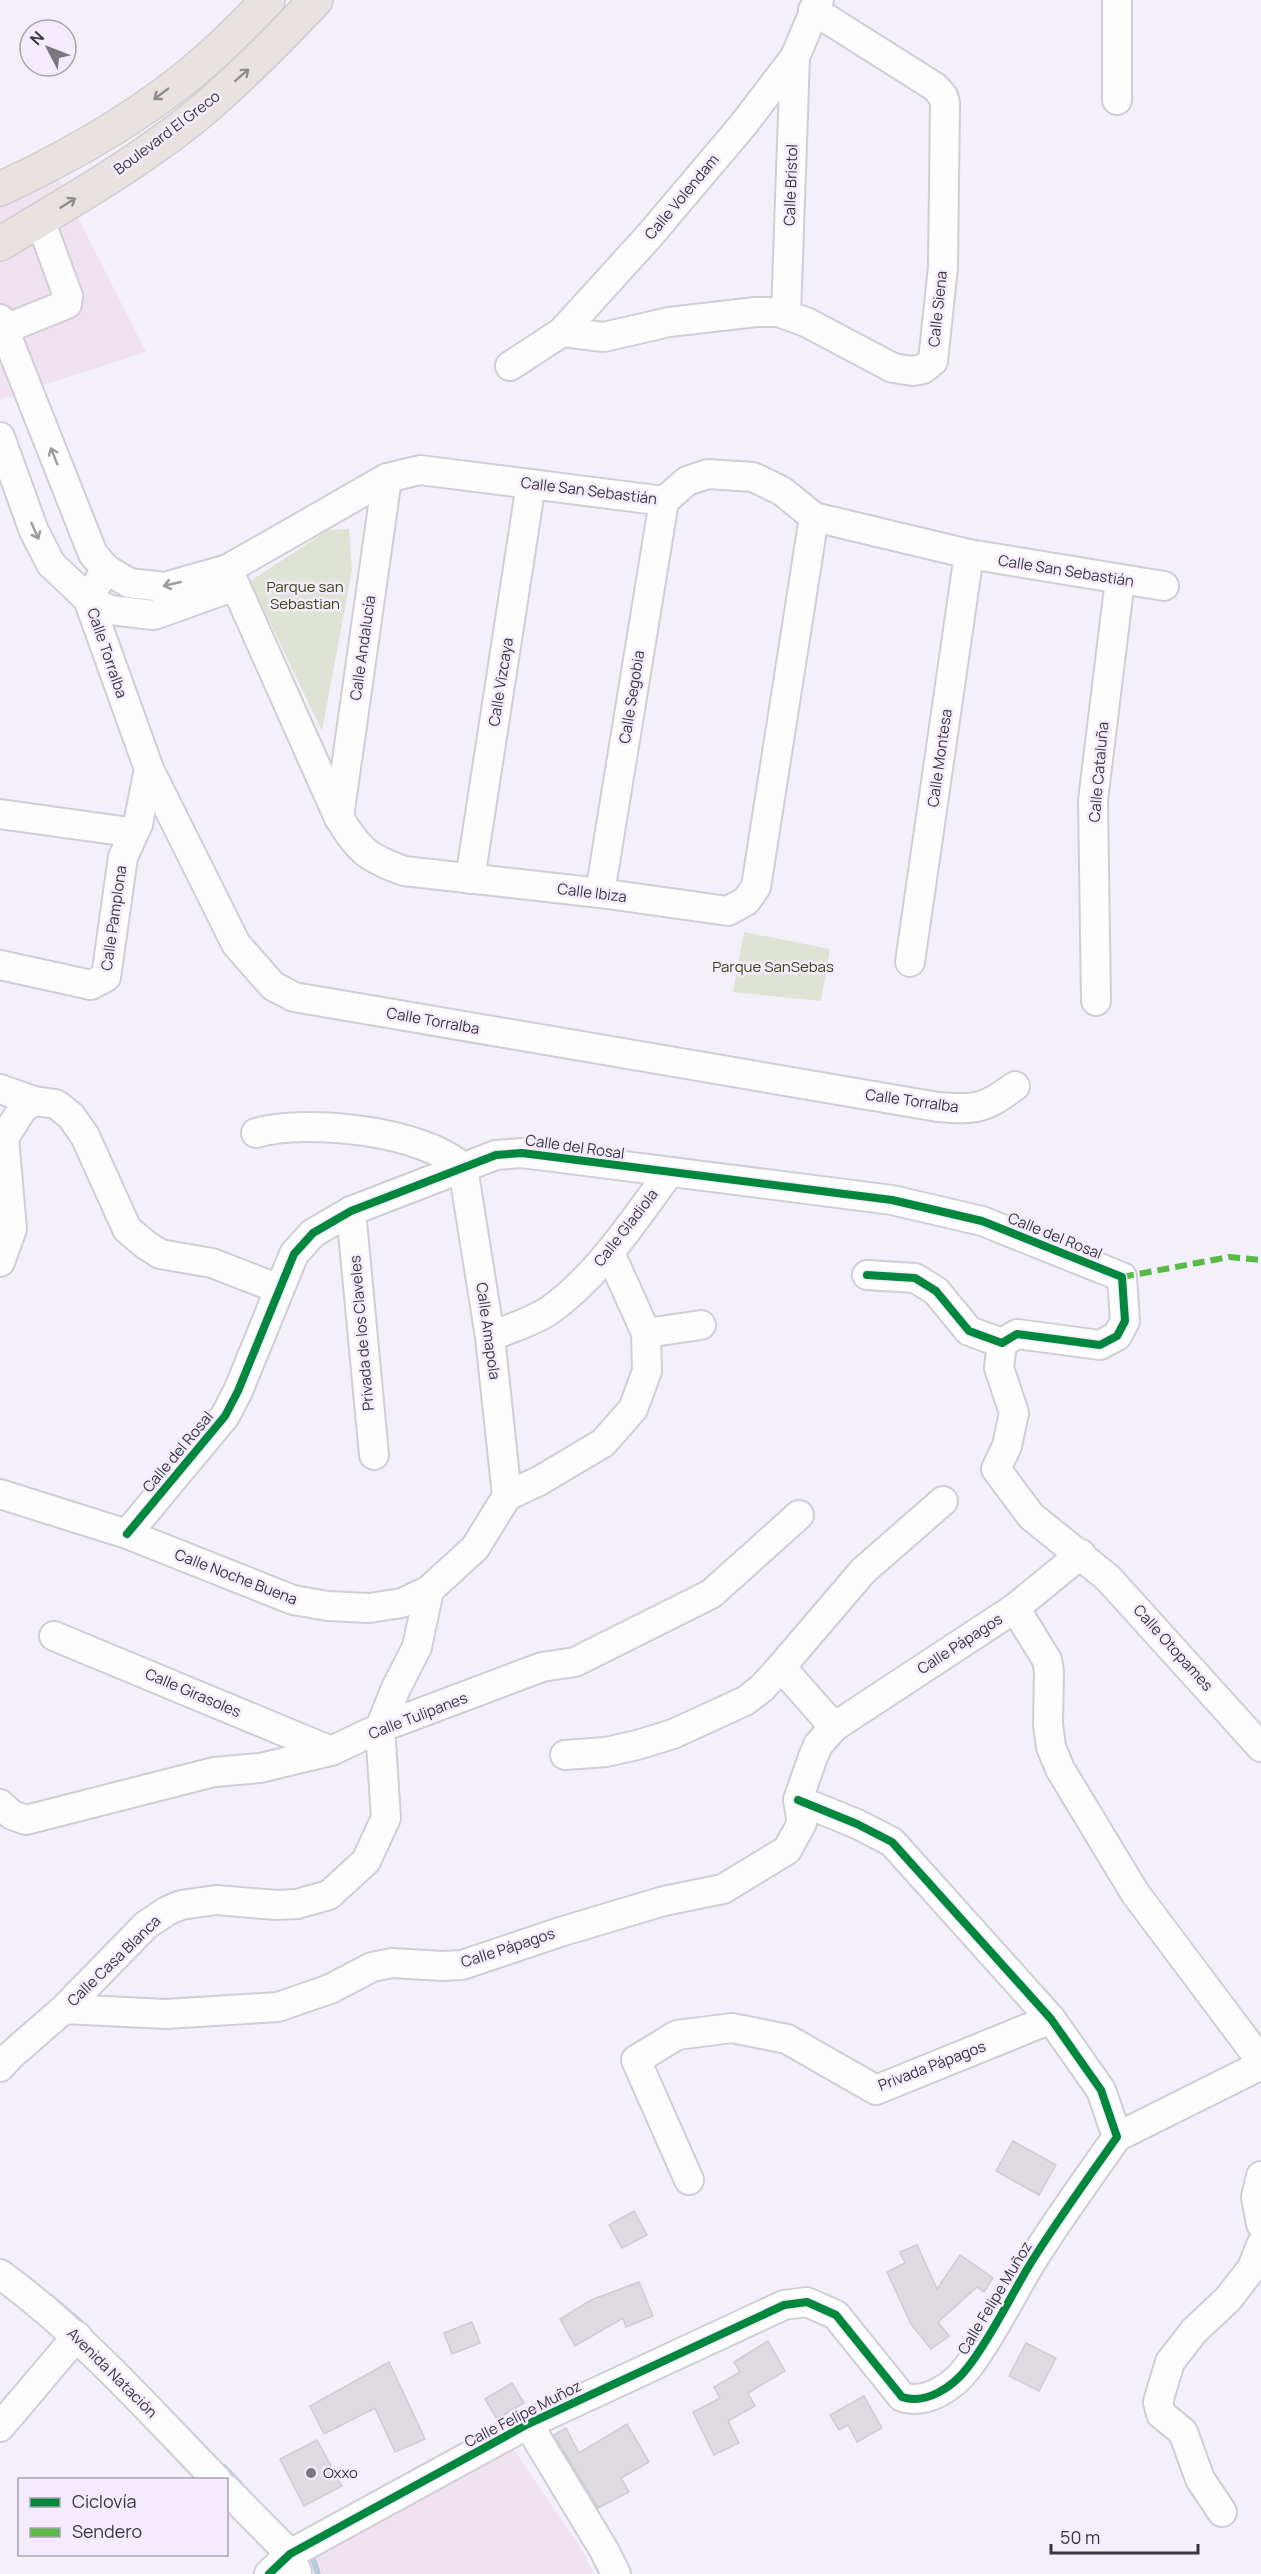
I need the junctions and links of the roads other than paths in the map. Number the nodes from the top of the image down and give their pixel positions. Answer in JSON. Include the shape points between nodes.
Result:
{"nodes":[{"id":1,"x":268,"y":0,"type":"edge"},
{"id":2,"x":316,"y":0,"type":"edge"},
{"id":3,"x":1117,"y":0,"type":"edge"},
{"id":4,"x":816,"y":5,"type":"edge"},
{"id":5,"x":795,"y":57,"type":"junction"},
{"id":6,"x":1117,"y":100,"type":"dead end"},
{"id":7,"x":0,"y":189,"type":"edge"},
{"id":8,"x":40,"y":220,"type":"junction"},
{"id":9,"x":0,"y":228,"type":"edge"},
{"id":10,"x":0,"y":244,"type":"edge"},
{"id":11,"x":786,"y":314,"type":"junction"},
{"id":12,"x":2,"y":324,"type":"edge"},
{"id":13,"x":562,"y":332,"type":"junction"},
{"id":14,"x":510,"y":366,"type":"dead end"},
{"id":15,"x":0,"y":437,"type":"edge"},
{"id":16,"x":387,"y":478,"type":"junction"},
{"id":17,"x":531,"y":484,"type":"junction"},
{"id":18,"x":664,"y":501,"type":"junction"},
{"id":19,"x":814,"y":517,"type":"junction"},
{"id":20,"x":969,"y":554,"type":"junction"},
{"id":21,"x":106,"y":569,"type":"junction"},
{"id":22,"x":232,"y":578,"type":"junction"},
{"id":23,"x":1120,"y":580,"type":"junction"},
{"id":24,"x":1164,"y":586,"type":"dead end"},
{"id":25,"x":88,"y":599,"type":"junction"},
{"id":26,"x":132,"y":727,"type":"junction"},
{"id":27,"x":149,"y":768,"type":"junction"},
{"id":28,"x":0,"y":814,"type":"edge"},
{"id":29,"x":339,"y":818,"type":"junction"},
{"id":30,"x":122,"y":844,"type":"junction"},
{"id":31,"x":470,"y":879,"type":"junction"},
{"id":32,"x":600,"y":893,"type":"junction"},
{"id":33,"x":910,"y":962,"type":"dead end"},
{"id":34,"x":0,"y":965,"type":"edge"},
{"id":35,"x":1096,"y":1001,"type":"dead end"},
{"id":36,"x":1015,"y":1086,"type":"dead end"},
{"id":37,"x":0,"y":1089,"type":"edge"},
{"id":38,"x":34,"y":1101,"type":"junction"},
{"id":39,"x":256,"y":1133,"type":"dead end"},
{"id":40,"x":463,"y":1168,"type":"junction"},
{"id":41,"x":669,"y":1173,"type":"junction"},
{"id":42,"x":351,"y":1211,"type":"junction"},
{"id":43,"x":610,"y":1253,"type":"junction"},
{"id":44,"x":0,"y":1262,"type":"edge"},
{"id":45,"x":867,"y":1275,"type":"dead end"},
{"id":46,"x":279,"y":1289,"type":"junction"},
{"id":47,"x":701,"y":1325,"type":"dead end"},
{"id":48,"x":646,"y":1333,"type":"junction"},
{"id":49,"x":490,"y":1337,"type":"junction"},
{"id":50,"x":1002,"y":1343,"type":"junction"},
{"id":51,"x":374,"y":1455,"type":"dead end"},
{"id":52,"x":0,"y":1494,"type":"edge"},
{"id":53,"x":507,"y":1496,"type":"junction"},
{"id":54,"x":944,"y":1501,"type":"dead end"},
{"id":55,"x":799,"y":1515,"type":"dead end"},
{"id":56,"x":127,"y":1534,"type":"junction"},
{"id":57,"x":1081,"y":1554,"type":"junction"},
{"id":58,"x":429,"y":1590,"type":"junction"},
{"id":59,"x":1015,"y":1608,"type":"junction"},
{"id":60,"x":54,"y":1636,"type":"dead end"},
{"id":61,"x":781,"y":1667,"type":"junction"},
{"id":62,"x":834,"y":1726,"type":"junction"},
{"id":63,"x":380,"y":1728,"type":"junction"},
{"id":64,"x":1261,"y":1747,"type":"edge"},
{"id":65,"x":331,"y":1751,"type":"junction"},
{"id":66,"x":565,"y":1755,"type":"dead end"},
{"id":67,"x":798,"y":1800,"type":"junction"},
{"id":68,"x":0,"y":1804,"type":"edge"},
{"id":69,"x":64,"y":2009,"type":"junction"},
{"id":70,"x":1051,"y":2019,"type":"junction"},
{"id":71,"x":1261,"y":2061,"type":"edge"},
{"id":72,"x":1261,"y":2065,"type":"edge"},
{"id":73,"x":0,"y":2067,"type":"edge"},
{"id":74,"x":1117,"y":2137,"type":"junction"},
{"id":75,"x":1261,"y":2176,"type":"edge"},
{"id":76,"x":689,"y":2180,"type":"dead end"},
{"id":77,"x":1261,"y":2223,"type":"edge"},
{"id":78,"x":1261,"y":2246,"type":"edge"},
{"id":79,"x":0,"y":2274,"type":"edge"},
{"id":80,"x":77,"y":2336,"type":"junction"},
{"id":81,"x":528,"y":2424,"type":"junction"},
{"id":82,"x":0,"y":2427,"type":"edge"},
{"id":83,"x":215,"y":2478,"type":"edge"},
{"id":84,"x":228,"y":2491,"type":"edge"},
{"id":85,"x":1222,"y":2512,"type":"dead end"},
{"id":86,"x":294,"y":2564,"type":"edge"},
{"id":87,"x":269,"y":2574,"type":"edge"},
{"id":88,"x":616,"y":2574,"type":"edge"}],
"edges":[{"from":1,"to":7,"type":"main road","one_way":true,"via":[[202,64],[150,103],[76,149]]},
{"from":8,"to":2,"type":"main road","name":"Boulevard El Greco","one_way":true,"via":[[197,115],[257,62]]},
{"from":3,"to":6,"type":"street"},
{"from":4,"to":5,"type":"street","name":"Calle Volendam"},
{"from":4,"to":11,"type":"street","name":"Calle Siena","via":[[943,96],[943,267],[933,361],[913,371],[893,368]]},
{"from":5,"to":11,"type":"street","name":"Calle Bristol"},
{"from":5,"to":13,"type":"street","name":"Calle Volendam","via":[[650,235]]},
{"from":8,"to":9,"type":"main road"},
{"from":8,"to":10,"type":"main road","name":"Boulevard El Greco"},
{"from":8,"to":12,"type":"street","via":[[68,296],[67,304]]},
{"from":11,"to":13,"type":"street","name":"Calle Siena","via":[[756,312],[669,322],[604,337]]},
{"from":21,"to":12,"type":"street","one_way":true,"via":[[93,554]]},
{"from":13,"to":14,"type":"street","name":"Calle Volendam"},
{"from":15,"to":25,"type":"street","name":"Calle Torralba","one_way":true,"via":[[34,531],[51,564]]},
{"from":16,"to":17,"type":"street","name":"Calle San Sebastián","via":[[420,470]]},
{"from":16,"to":22,"type":"street","name":"Calle San Sebastián"},
{"from":16,"to":29,"type":"street","name":"Calle Andalucía"},
{"from":17,"to":18,"type":"street","name":"Calle San Sebastián"},
{"from":17,"to":31,"type":"street","name":"Calle Vizcaya"},
{"from":18,"to":19,"type":"street","name":"Calle San Sebastián","via":[[687,481],[708,474],[729,474],[753,477],[782,491]]},
{"from":18,"to":32,"type":"street","name":"Calle Segobia"},
{"from":19,"to":20,"type":"street","name":"Calle San Sebastián"},
{"from":19,"to":32,"type":"street","name":"Calle Ibiza","via":[[756,887],[741,904],[728,911]]},
{"from":20,"to":23,"type":"street","name":"Calle San Sebastián"},
{"from":20,"to":33,"type":"street","name":"Calle Montesa"},
{"from":22,"to":21,"type":"street","one_way":true,"via":[[165,587],[129,583]]},
{"from":21,"to":25,"type":"street","name":"Calle Torralba"},
{"from":22,"to":25,"type":"street","name":"Calle Torralba","via":[[154,615],[110,610]]},
{"from":22,"to":29,"type":"street","name":"Calle Ibiza"},
{"from":23,"to":24,"type":"street","name":"Calle San Sebastián"},
{"from":23,"to":35,"type":"street","name":"Calle Cataluña","via":[[1093,800]]},
{"from":25,"to":26,"type":"street","name":"Calle Torralba"},
{"from":26,"to":27,"type":"street","name":"Calle Torralba"},
{"from":26,"to":30,"type":"street","name":"Calle Pamplona"},
{"from":27,"to":30,"type":"street","name":"Calle Pamplona","via":[[138,824]]},
{"from":27,"to":36,"type":"street","name":"Calle Torralba","via":[[236,944],[273,986],[294,997],[938,1107],[968,1109],[989,1105]]},
{"from":28,"to":30,"type":"street"},
{"from":29,"to":31,"type":"street","name":"Calle Ibiza","via":[[357,846],[374,860],[404,871]]},
{"from":30,"to":34,"type":"street","name":"Calle Pamplona","via":[[106,977],[90,985]]},
{"from":31,"to":32,"type":"street","name":"Calle Ibiza"},
{"from":37,"to":38,"type":"street"},
{"from":38,"to":44,"type":"street","via":[[24,1108],[4,1138],[12,1229]]},
{"from":38,"to":46,"type":"street","via":[[56,1104],[71,1116],[85,1136],[127,1229],[146,1245],[160,1254],[212,1263]]},
{"from":39,"to":40,"type":"street","via":[[272,1128],[313,1126],[387,1136],[440,1150]]},
{"from":40,"to":41,"type":"street","name":"Calle del Rosal","via":[[496,1155],[522,1153]]},
{"from":40,"to":42,"type":"street","name":"Calle del Rosal"},
{"from":40,"to":49,"type":"street","name":"Calle Amapola"},
{"from":41,"to":43,"type":"street","name":"Calle Gladiola"},
{"from":41,"to":50,"type":"street","name":"Calle del Rosal","via":[[892,1200],[982,1221],[1122,1277],[1125,1320],[1117,1336],[1100,1345],[1017,1334]]},
{"from":42,"to":46,"type":"street","name":"Calle del Rosal","via":[[313,1233],[294,1254]]},
{"from":42,"to":51,"type":"street","name":"Privada de los Claveles"},
{"from":43,"to":48,"type":"street"},
{"from":43,"to":49,"type":"street","name":"Calle Gladiola","via":[[549,1311]]},
{"from":45,"to":50,"type":"street","via":[[915,1278],[936,1291],[969,1331]]},
{"from":46,"to":56,"type":"street","name":"Calle del Rosal","via":[[225,1416]]},
{"from":47,"to":48,"type":"street"},
{"from":48,"to":53,"type":"street","via":[[647,1371],[633,1409],[603,1443],[539,1482]]},
{"from":49,"to":53,"type":"street","name":"Calle Amapola"},
{"from":50,"to":57,"type":"street","name":"Calle Otopames","via":[[999,1368],[1014,1413],[1007,1446],[996,1469],[1031,1516]]},
{"from":52,"to":56,"type":"street","name":"Calle Noche Buena"},
{"from":53,"to":58,"type":"street","name":"Calle Noche Buena","via":[[475,1548]]},
{"from":54,"to":61,"type":"street","via":[[863,1571]]},
{"from":55,"to":63,"type":"street","name":"Calle Tulipanes","via":[[711,1594],[575,1662],[542,1667]]},
{"from":56,"to":58,"type":"street","name":"Calle Noche Buena","via":[[293,1600],[369,1608],[402,1603]]},
{"from":57,"to":59,"type":"street","name":"Calle Pápagos"},
{"from":57,"to":64,"type":"street","name":"Calle Otopames","via":[[1136,1607]]},
{"from":58,"to":63,"type":"street","name":"Calle Casa Blanca","via":[[417,1647]]},
{"from":59,"to":62,"type":"street","name":"Calle Pápagos"},
{"from":59,"to":71,"type":"street","via":[[1047,1660],[1048,1724],[1051,1747],[1060,1769],[1135,1893]]},
{"from":60,"to":65,"type":"street","name":"Calle Girasoles"},
{"from":61,"to":62,"type":"street"},
{"from":61,"to":66,"type":"street","via":[[745,1701],[673,1734],[606,1752]]},
{"from":62,"to":67,"type":"street","name":"Calle Pápagos","via":[[818,1745]]},
{"from":63,"to":65,"type":"street","name":"Calle Tulipanes"},
{"from":63,"to":69,"type":"street","name":"Calle Casa Blanca","via":[[386,1818],[366,1861],[329,1895],[297,1904],[216,1900],[181,1905],[146,1925]]},
{"from":65,"to":68,"type":"street","name":"Calle Tulipanes","via":[[260,1768],[214,1772],[26,1820],[12,1815]]},
{"from":67,"to":69,"type":"street","name":"Calle Pápagos","via":[[802,1823],[788,1850],[723,1889],[664,1901],[487,1958],[462,1965],[393,1963],[372,1967],[330,1989],[278,2007],[166,2014]]},
{"from":67,"to":70,"type":"street","via":[[892,1842]]},
{"from":69,"to":73,"type":"street"},
{"from":70,"to":74,"type":"street","via":[[1101,2090]]},
{"from":70,"to":76,"type":"street","name":"Privada Pápagos","via":[[876,2090],[787,2039],[732,2028],[677,2035],[636,2060]]},
{"from":72,"to":74,"type":"street"},
{"from":74,"to":81,"type":"street","name":"Calle Felipe Muñoz","via":[[1038,2252],[968,2368],[946,2388],[925,2399],[902,2397],[837,2315],[807,2302],[784,2305]]},
{"from":75,"to":77,"type":"street","via":[[1256,2197]]},
{"from":78,"to":85,"type":"street","via":[[1252,2268],[1228,2299],[1194,2331],[1170,2362],[1158,2402],[1161,2414],[1184,2432],[1200,2480]]},
{"from":79,"to":80,"type":"street","name":"Avenida Natación"},
{"from":80,"to":82,"type":"street"},
{"from":80,"to":83,"type":"street","name":"Avenida Natación"},
{"from":81,"to":86,"type":"street","name":"Calle Felipe Muñoz"},
{"from":81,"to":88,"type":"street"},
{"from":84,"to":86,"type":"street"},
{"from":86,"to":87,"type":"street","name":"Calle Felipe Muñoz"}]}
